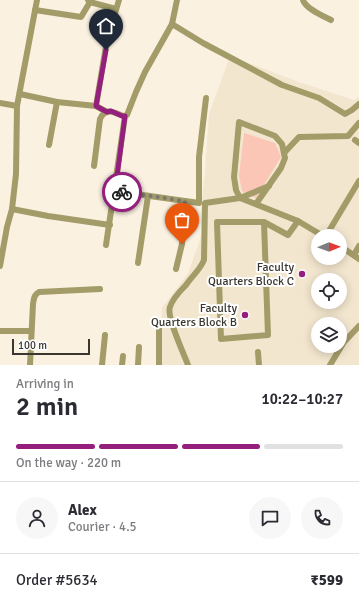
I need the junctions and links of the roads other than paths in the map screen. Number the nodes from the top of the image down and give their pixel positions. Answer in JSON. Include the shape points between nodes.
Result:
{"nodes":[{"id":1,"x":37,"y":0,"type":"edge"},
{"id":2,"x":119,"y":0,"type":"edge"},
{"id":3,"x":177,"y":0,"type":"edge"},
{"id":4,"x":303,"y":0,"type":"edge"},
{"id":5,"x":89,"y":1,"type":"edge"},
{"id":6,"x":116,"y":9,"type":"junction"},
{"id":7,"x":35,"y":10,"type":"junction"},
{"id":8,"x":331,"y":20,"type":"dead end"},
{"id":9,"x":172,"y":24,"type":"junction"},
{"id":10,"x":20,"y":94,"type":"junction"},
{"id":11,"x":206,"y":98,"type":"dead end"},
{"id":12,"x":57,"y":102,"type":"junction"},
{"id":13,"x":0,"y":103,"type":"edge"},
{"id":14,"x":359,"y":104,"type":"edge"},
{"id":15,"x":17,"y":106,"type":"junction"},
{"id":16,"x":96,"y":106,"type":"junction"},
{"id":17,"x":107,"y":112,"type":"junction"},
{"id":18,"x":125,"y":116,"type":"junction"},
{"id":19,"x":359,"y":123,"type":"edge"},
{"id":20,"x":49,"y":145,"type":"dead end"},
{"id":21,"x":284,"y":154,"type":"junction"},
{"id":22,"x":94,"y":166,"type":"dead end"},
{"id":23,"x":359,"y":181,"type":"edge"},
{"id":24,"x":269,"y":186,"type":"junction"},
{"id":25,"x":115,"y":192,"type":"junction"},
{"id":26,"x":148,"y":196,"type":"junction"},
{"id":27,"x":240,"y":198,"type":"junction"},
{"id":28,"x":185,"y":201,"type":"junction"},
{"id":29,"x":256,"y":204,"type":"junction"},
{"id":30,"x":12,"y":209,"type":"junction"},
{"id":31,"x":298,"y":221,"type":"junction"},
{"id":32,"x":264,"y":222,"type":"junction"},
{"id":33,"x":0,"y":225,"type":"edge"},
{"id":34,"x":110,"y":225,"type":"junction"},
{"id":35,"x":7,"y":227,"type":"junction"},
{"id":36,"x":312,"y":229,"type":"edge"},
{"id":37,"x":328,"y":229,"type":"edge"},
{"id":38,"x":106,"y":245,"type":"dead end"},
{"id":39,"x":359,"y":246,"type":"edge"},
{"id":40,"x":347,"y":251,"type":"edge"},
{"id":41,"x":356,"y":257,"type":"edge"},
{"id":42,"x":138,"y":263,"type":"dead end"},
{"id":43,"x":0,"y":266,"type":"edge"},
{"id":44,"x":176,"y":270,"type":"dead end"},
{"id":45,"x":100,"y":289,"type":"dead end"},
{"id":46,"x":359,"y":326,"type":"edge"},
{"id":47,"x":159,"y":327,"type":"dead end"},
{"id":48,"x":0,"y":331,"type":"edge"},
{"id":49,"x":31,"y":331,"type":"junction"},
{"id":50,"x":105,"y":335,"type":"dead end"},
{"id":51,"x":139,"y":347,"type":"dead end"},
{"id":52,"x":258,"y":352,"type":"dead end"},
{"id":53,"x":123,"y":356,"type":"dead end"},
{"id":54,"x":30,"y":365,"type":"edge"},
{"id":55,"x":102,"y":365,"type":"edge"},
{"id":56,"x":122,"y":365,"type":"edge"},
{"id":57,"x":138,"y":365,"type":"edge"},
{"id":58,"x":159,"y":365,"type":"edge"},
{"id":59,"x":188,"y":365,"type":"edge"},
{"id":60,"x":259,"y":365,"type":"edge"},
{"id":61,"x":330,"y":365,"type":"edge"}],
"edges":[{"from":1,"to":7,"type":"street"},
{"from":2,"to":6,"type":"street"},
{"from":3,"to":9,"type":"street"},
{"from":4,"to":8,"type":"street","via":[[309,7]]},
{"from":5,"to":6,"type":"street"},
{"from":5,"to":7,"type":"street","via":[[81,17]]},
{"from":6,"to":16,"type":"street","via":[[107,40]]},
{"from":7,"to":10,"type":"street"},
{"from":9,"to":14,"type":"street","via":[[282,85],[320,98],[345,114]]},
{"from":9,"to":18,"type":"street","via":[[145,72]]},
{"from":10,"to":12,"type":"street"},
{"from":10,"to":15,"type":"street"},
{"from":11,"to":28,"type":"street","via":[[199,157],[198,203]]},
{"from":12,"to":16,"type":"street"},
{"from":12,"to":20,"type":"street"},
{"from":13,"to":15,"type":"street"},
{"from":15,"to":30,"type":"street","via":[[16,174]]},
{"from":16,"to":17,"type":"street"},
{"from":17,"to":18,"type":"street"},
{"from":17,"to":22,"type":"street","via":[[100,119]]},
{"from":18,"to":25,"type":"street"},
{"from":19,"to":21,"type":"street","via":[[348,136],[299,137]]},
{"from":21,"to":24,"type":"street","via":[[281,168]]},
{"from":21,"to":27,"type":"street","via":[[282,144],[275,136],[239,122],[234,177]]},
{"from":23,"to":37,"type":"street"},
{"from":24,"to":27,"type":"street"},
{"from":24,"to":29,"type":"street"},
{"from":25,"to":26,"type":"street"},
{"from":25,"to":34,"type":"street"},
{"from":26,"to":28,"type":"street"},
{"from":26,"to":42,"type":"street"},
{"from":27,"to":29,"type":"street"},
{"from":27,"to":59,"type":"street","via":[[205,203],[204,260],[201,268],[169,308]]},
{"from":28,"to":44,"type":"street","via":[[182,244]]},
{"from":29,"to":31,"type":"street"},
{"from":30,"to":34,"type":"street"},
{"from":30,"to":35,"type":"street"},
{"from":31,"to":32,"type":"street","via":[[288,235]]},
{"from":31,"to":36,"type":"street"},
{"from":32,"to":32,"type":"street","via":[[217,222],[221,339],[268,335]]},
{"from":33,"to":35,"type":"street"},
{"from":34,"to":38,"type":"street"},
{"from":35,"to":43,"type":"street"},
{"from":39,"to":41,"type":"street"},
{"from":40,"to":41,"type":"street"},
{"from":45,"to":49,"type":"street","via":[[39,292],[34,296]]},
{"from":46,"to":61,"type":"street","via":[[344,342]]},
{"from":47,"to":58,"type":"street"},
{"from":48,"to":49,"type":"street"},
{"from":49,"to":54,"type":"street"},
{"from":50,"to":55,"type":"street"},
{"from":51,"to":57,"type":"street"},
{"from":52,"to":60,"type":"street"},
{"from":53,"to":56,"type":"street"}]}
